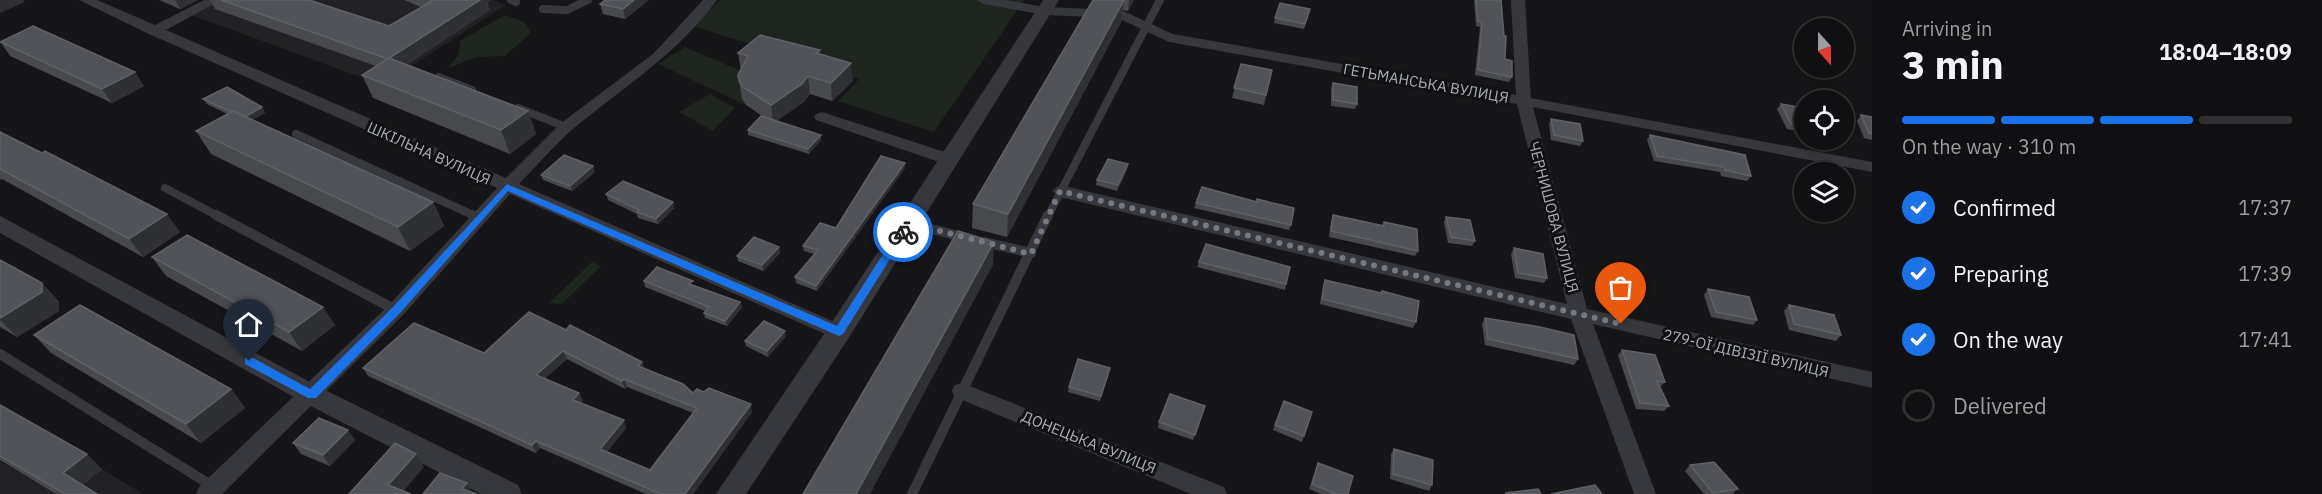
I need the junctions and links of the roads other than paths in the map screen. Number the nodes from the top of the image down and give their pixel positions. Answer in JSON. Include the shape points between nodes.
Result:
{"nodes":[{"id":1,"x":86,"y":0,"type":"edge"},
{"id":2,"x":214,"y":0,"type":"edge"},
{"id":3,"x":588,"y":0,"type":"edge"},
{"id":4,"x":710,"y":0,"type":"edge"},
{"id":5,"x":984,"y":0,"type":"edge"},
{"id":6,"x":1160,"y":0,"type":"edge"},
{"id":7,"x":1518,"y":0,"type":"edge"},
{"id":8,"x":1048,"y":6,"type":"edge"},
{"id":9,"x":543,"y":9,"type":"dead end"},
{"id":10,"x":1146,"y":26,"type":"junction"},
{"id":11,"x":154,"y":31,"type":"junction"},
{"id":12,"x":439,"y":77,"type":"edge"},
{"id":13,"x":481,"y":93,"type":"edge"},
{"id":14,"x":1524,"y":100,"type":"junction"},
{"id":15,"x":513,"y":106,"type":"edge"},
{"id":16,"x":822,"y":117,"type":"dead end"},
{"id":17,"x":566,"y":127,"type":"junction"},
{"id":18,"x":296,"y":134,"type":"dead end"},
{"id":19,"x":948,"y":159,"type":"junction"},
{"id":20,"x":1872,"y":167,"type":"edge"},
{"id":21,"x":507,"y":187,"type":"junction"},
{"id":22,"x":165,"y":188,"type":"dead end"},
{"id":23,"x":1060,"y":191,"type":"junction"},
{"id":24,"x":479,"y":218,"type":"junction"},
{"id":25,"x":908,"y":223,"type":"junction"},
{"id":26,"x":0,"y":224,"type":"edge"},
{"id":27,"x":1031,"y":254,"type":"junction"},
{"id":28,"x":396,"y":310,"type":"junction"},
{"id":29,"x":1579,"y":314,"type":"junction"},
{"id":30,"x":839,"y":332,"type":"junction"},
{"id":31,"x":0,"y":354,"type":"edge"},
{"id":32,"x":1872,"y":380,"type":"edge"},
{"id":33,"x":962,"y":391,"type":"junction"},
{"id":34,"x":312,"y":395,"type":"junction"},
{"id":35,"x":211,"y":490,"type":"edge"},
{"id":36,"x":508,"y":494,"type":"edge"},
{"id":37,"x":730,"y":494,"type":"edge"},
{"id":38,"x":912,"y":494,"type":"edge"},
{"id":39,"x":1216,"y":494,"type":"edge"},
{"id":40,"x":1645,"y":494,"type":"edge"}],
"edges":[{"from":1,"to":11,"type":"street","name":"ШКІЛЬНА ВУЛИЦЯ"},
{"from":2,"to":11,"type":"street"},
{"from":3,"to":9,"type":"lane","via":[[575,10]]},
{"from":4,"to":17,"type":"street","via":[[658,57]]},
{"from":5,"to":8,"type":"street","name":"ГЕТЬМАНСЬКА ВУЛИЦЯ"},
{"from":6,"to":10,"type":"lane"},
{"from":7,"to":14,"type":"street","name":"ЧЕРНИШОВА ВУЛИЦЯ"},
{"from":8,"to":10,"type":"street","name":"ГЕТЬМАНСЬКА ВУЛИЦЯ","via":[[1120,14]]},
{"from":8,"to":19,"type":"street"},
{"from":10,"to":14,"type":"street","name":"ГЕТЬМАНСЬКА ВУЛИЦЯ","via":[[1169,38]]},
{"from":10,"to":23,"type":"lane"},
{"from":11,"to":21,"type":"street","name":"ШКІЛЬНА ВУЛИЦЯ"},
{"from":12,"to":13,"type":"lane"},
{"from":14,"to":20,"type":"street","name":"ГЕТЬМАНСЬКА ВУЛИЦЯ"},
{"from":14,"to":29,"type":"street","name":"ЧЕРНИШОВА ВУЛИЦЯ"},
{"from":15,"to":17,"type":"lane"},
{"from":16,"to":19,"type":"street"},
{"from":17,"to":21,"type":"street"},
{"from":18,"to":24,"type":"lane"},
{"from":19,"to":25,"type":"street"},
{"from":21,"to":24,"type":"street"},
{"from":21,"to":30,"type":"street","name":"ШКІЛЬНА ВУЛИЦЯ"},
{"from":22,"to":28,"type":"lane"},
{"from":23,"to":27,"type":"lane"},
{"from":23,"to":29,"type":"street","name":"279-ОЇ ДІВІЗІЇ ВУЛИЦЯ"},
{"from":24,"to":28,"type":"street"},
{"from":25,"to":27,"type":"lane"},
{"from":25,"to":30,"type":"street"},
{"from":26,"to":34,"type":"street"},
{"from":27,"to":33,"type":"lane"},
{"from":28,"to":34,"type":"street"},
{"from":29,"to":32,"type":"street","name":"279-ОЇ ДІВІЗІЇ ВУЛИЦЯ"},
{"from":29,"to":40,"type":"street","name":"ЧЕРНИШОВА ВУЛИЦЯ"},
{"from":30,"to":37,"type":"street"},
{"from":31,"to":35,"type":"lane"},
{"from":33,"to":38,"type":"lane"},
{"from":33,"to":39,"type":"street","name":"ДОНЕЦЬКА ВУЛИЦЯ"},
{"from":34,"to":35,"type":"street"},
{"from":34,"to":36,"type":"street"}]}
